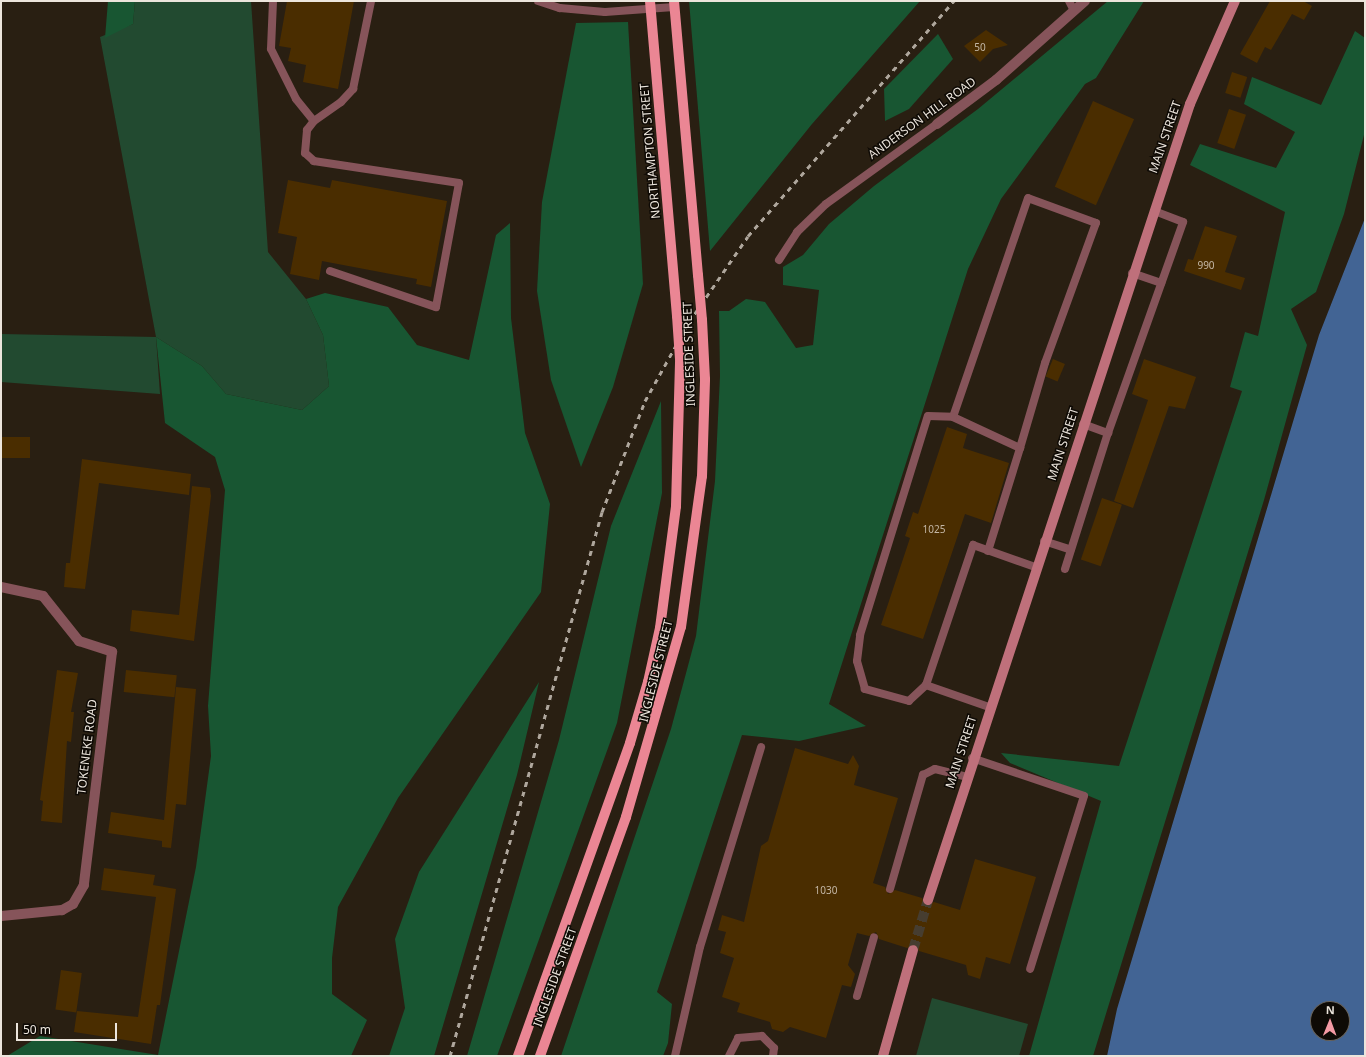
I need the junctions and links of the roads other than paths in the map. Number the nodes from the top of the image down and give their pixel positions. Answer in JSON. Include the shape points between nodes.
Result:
{"nodes":[{"id":1,"x":273,"y":1,"type":"edge"},
{"id":2,"x":371,"y":1,"type":"edge"},
{"id":3,"x":538,"y":1,"type":"edge"},
{"id":4,"x":1069,"y":1,"type":"edge"},
{"id":5,"x":1085,"y":1,"type":"edge"},
{"id":6,"x":1235,"y":1,"type":"edge"},
{"id":7,"x":674,"y":4,"type":"edge"},
{"id":8,"x":650,"y":5,"type":"edge"},
{"id":9,"x":1074,"y":10,"type":"junction"},
{"id":10,"x":314,"y":121,"type":"junction"},
{"id":11,"x":937,"y":124,"type":"joint"},
{"id":12,"x":1154,"y":210,"type":"junction"},
{"id":13,"x":779,"y":260,"type":"dead end"},
{"id":14,"x":330,"y":271,"type":"dead end"},
{"id":15,"x":1132,"y":273,"type":"junction"},
{"id":16,"x":1161,"y":284,"type":"junction"},
{"id":17,"x":676,"y":298,"type":"joint"},
{"id":18,"x":953,"y":417,"type":"junction"},
{"id":19,"x":1083,"y":424,"type":"junction"},
{"id":20,"x":1108,"y":433,"type":"junction"},
{"id":21,"x":1020,"y":448,"type":"junction"},
{"id":22,"x":1044,"y":541,"type":"junction"},
{"id":23,"x":1071,"y":550,"type":"junction"},
{"id":24,"x":988,"y":551,"type":"junction"},
{"id":25,"x":1035,"y":567,"type":"junction"},
{"id":26,"x":1065,"y":569,"type":"dead end"},
{"id":27,"x":1,"y":587,"type":"edge"},
{"id":28,"x":926,"y":685,"type":"junction"},
{"id":29,"x":989,"y":707,"type":"junction"},
{"id":30,"x":761,"y":747,"type":"dead end"},
{"id":31,"x":972,"y":758,"type":"junction"},
{"id":32,"x":966,"y":777,"type":"junction"},
{"id":33,"x":890,"y":888,"type":"dead end"},
{"id":34,"x":928,"y":900,"type":"tunnel mouth"},
{"id":35,"x":1,"y":916,"type":"edge"},
{"id":36,"x":874,"y":937,"type":"dead end"},
{"id":37,"x":913,"y":950,"type":"tunnel mouth"},
{"id":38,"x":1030,"y":969,"type":"dead end"},
{"id":39,"x":857,"y":996,"type":"dead end"},
{"id":40,"x":518,"y":1056,"type":"edge"},
{"id":41,"x":540,"y":1056,"type":"edge"},
{"id":42,"x":675,"y":1056,"type":"edge"},
{"id":43,"x":730,"y":1056,"type":"edge"},
{"id":44,"x":773,"y":1056,"type":"edge"},
{"id":45,"x":883,"y":1056,"type":"edge"}],
"edges":[{"from":1,"to":10,"type":"lane","via":[[271,49],[296,99]]},
{"from":2,"to":10,"type":"lane","via":[[353,89],[342,102]]},
{"from":3,"to":8,"type":"lane","via":[[571,9]]},
{"from":4,"to":9,"type":"lane"},
{"from":5,"to":9,"type":"street","name":"ANDERSON HILL ROAD"},
{"from":6,"to":12,"type":"main road","name":"MAIN STREET","via":[[1190,104]]},
{"from":7,"to":8,"type":"lane"},
{"from":7,"to":41,"type":"main road","name":"INGLESIDE STREET","bridge":true,"via":[[702,320],[705,379],[702,476],[681,627],[626,817]]},
{"from":8,"to":17,"type":"main road","name":"NORTHAMPTON STREET"},
{"from":9,"to":11,"type":"street","name":"ANDERSON HILL ROAD","via":[[996,80]]},
{"from":10,"to":14,"type":"lane","via":[[304,144],[305,153],[314,161],[458,183],[436,306]]},
{"from":11,"to":13,"type":"lane","name":"ANDERSON HILL ROAD","via":[[826,204],[797,232]]},
{"from":12,"to":15,"type":"main road","name":"MAIN STREET"},
{"from":12,"to":16,"type":"lane","via":[[1183,222]]},
{"from":15,"to":16,"type":"lane"},
{"from":15,"to":19,"type":"main road","name":"MAIN STREET"},
{"from":16,"to":20,"type":"lane"},
{"from":17,"to":40,"type":"main road","name":"INGLESIDE STREET","bridge":true,"via":[[680,359],[676,506],[669,570],[651,666],[630,743]]},
{"from":18,"to":21,"type":"lane"},
{"from":18,"to":21,"type":"lane","via":[[1028,198],[1096,223],[1045,363]]},
{"from":18,"to":28,"type":"lane","via":[[928,416],[860,635],[857,662],[865,689],[909,701]]},
{"from":19,"to":20,"type":"lane"},
{"from":19,"to":22,"type":"main road","name":"MAIN STREET"},
{"from":20,"to":23,"type":"lane"},
{"from":21,"to":24,"type":"lane"},
{"from":22,"to":23,"type":"lane"},
{"from":22,"to":25,"type":"main road","name":"MAIN STREET"},
{"from":23,"to":26,"type":"lane"},
{"from":24,"to":25,"type":"lane"},
{"from":24,"to":28,"type":"lane","via":[[973,545]]},
{"from":25,"to":29,"type":"main road","name":"MAIN STREET"},
{"from":27,"to":35,"type":"street","name":"TOKENEKE ROAD","via":[[43,596],[79,641],[112,652],[90,850],[81,894],[62,910]]},
{"from":28,"to":29,"type":"lane"},
{"from":29,"to":31,"type":"main road","name":"MAIN STREET"},
{"from":30,"to":42,"type":"lane","via":[[700,947]]},
{"from":31,"to":32,"type":"main road","name":"MAIN STREET"},
{"from":31,"to":38,"type":"lane","via":[[1084,796]]},
{"from":32,"to":33,"type":"lane","via":[[935,769],[923,775]]},
{"from":32,"to":34,"type":"main road","name":"MAIN STREET"},
{"from":36,"to":39,"type":"lane"},
{"from":37,"to":45,"type":"main road"},
{"from":43,"to":44,"type":"lane","via":[[738,1038],[762,1036],[774,1048]]}]}
